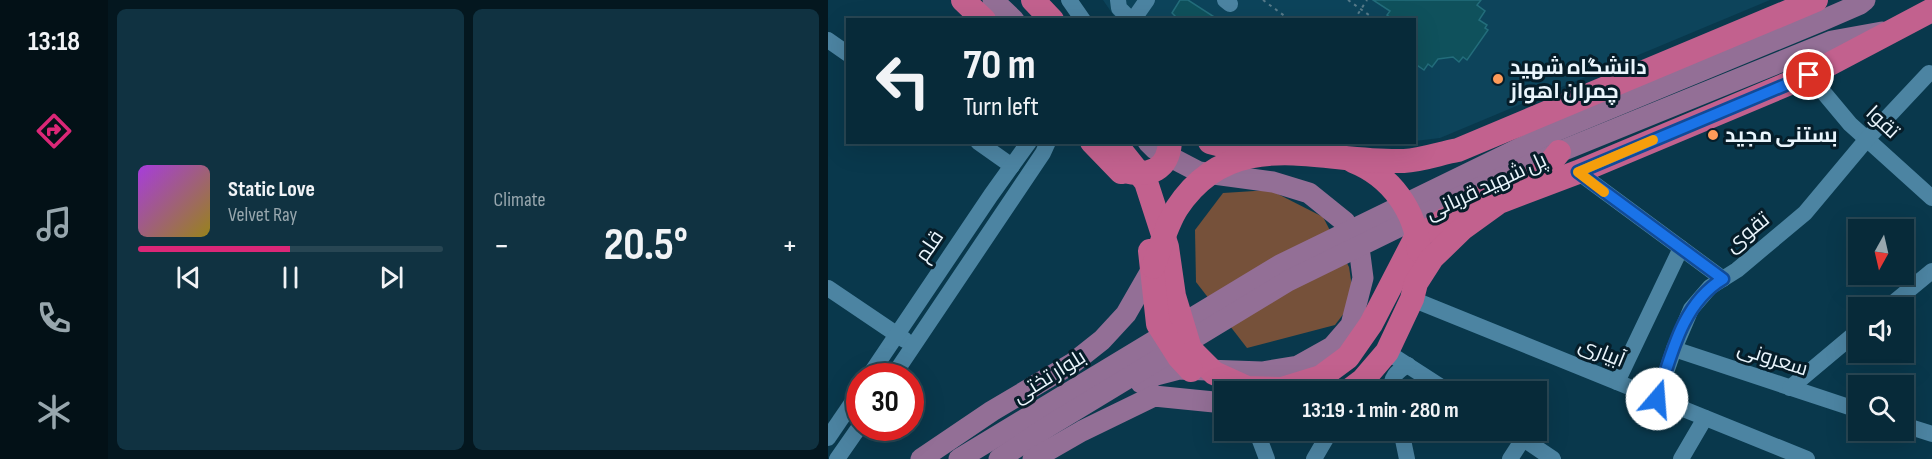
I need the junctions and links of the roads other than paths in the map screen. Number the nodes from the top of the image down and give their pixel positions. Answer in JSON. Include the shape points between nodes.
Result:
{"nodes":[{"id":1,"x":944,"y":0,"type":"edge"},
{"id":2,"x":963,"y":0,"type":"edge"},
{"id":3,"x":993,"y":0,"type":"edge"},
{"id":4,"x":1033,"y":0,"type":"edge"},
{"id":5,"x":1069,"y":0,"type":"edge"},
{"id":6,"x":1118,"y":0,"type":"edge"},
{"id":7,"x":1147,"y":0,"type":"edge"},
{"id":8,"x":1816,"y":0,"type":"edge"},
{"id":9,"x":1865,"y":0,"type":"edge"},
{"id":10,"x":1932,"y":10,"type":"edge"},
{"id":11,"x":962,"y":18,"type":"edge"},
{"id":12,"x":982,"y":18,"type":"edge"},
{"id":13,"x":1012,"y":18,"type":"edge"},
{"id":14,"x":1050,"y":18,"type":"edge"},
{"id":15,"x":1082,"y":18,"type":"edge"},
{"id":16,"x":1130,"y":18,"type":"edge"},
{"id":17,"x":1134,"y":18,"type":"edge"},
{"id":18,"x":1889,"y":31,"type":"junction"},
{"id":19,"x":828,"y":40,"type":"edge"},
{"id":20,"x":846,"y":53,"type":"edge"},
{"id":21,"x":1929,"y":73,"type":"dead end"},
{"id":22,"x":1809,"y":75,"type":"junction"},
{"id":23,"x":1867,"y":139,"type":"junction"},
{"id":24,"x":1556,"y":142,"type":"junction"},
{"id":25,"x":981,"y":144,"type":"edge"},
{"id":26,"x":1028,"y":144,"type":"edge"},
{"id":27,"x":1047,"y":144,"type":"edge"},
{"id":28,"x":1094,"y":144,"type":"edge"},
{"id":29,"x":1116,"y":144,"type":"edge"},
{"id":30,"x":1150,"y":144,"type":"edge"},
{"id":31,"x":1170,"y":144,"type":"edge"},
{"id":32,"x":1218,"y":144,"type":"edge"},
{"id":33,"x":1257,"y":154,"type":"junction"},
{"id":34,"x":1344,"y":158,"type":"junction"},
{"id":35,"x":1012,"y":166,"type":"junction"},
{"id":36,"x":1119,"y":170,"type":"junction"},
{"id":37,"x":1578,"y":172,"type":"junction"},
{"id":38,"x":1932,"y":198,"type":"edge"},
{"id":39,"x":1681,"y":248,"type":"junction"},
{"id":40,"x":1153,"y":267,"type":"junction"},
{"id":41,"x":1932,"y":271,"type":"edge"},
{"id":42,"x":1723,"y":279,"type":"junction"},
{"id":43,"x":828,"y":288,"type":"edge"},
{"id":44,"x":1414,"y":291,"type":"junction"},
{"id":45,"x":1900,"y":297,"type":"edge"},
{"id":46,"x":897,"y":335,"type":"junction"},
{"id":47,"x":1848,"y":339,"type":"edge"},
{"id":48,"x":914,"y":346,"type":"junction"},
{"id":49,"x":1674,"y":349,"type":"junction"},
{"id":50,"x":1387,"y":352,"type":"junction"},
{"id":51,"x":878,"y":363,"type":"edge"},
{"id":52,"x":902,"y":363,"type":"edge"},
{"id":53,"x":1408,"y":365,"type":"junction"},
{"id":54,"x":1048,"y":378,"type":"junction"},
{"id":55,"x":1361,"y":381,"type":"edge"},
{"id":56,"x":1393,"y":381,"type":"edge"},
{"id":57,"x":1432,"y":381,"type":"edge"},
{"id":58,"x":1617,"y":382,"type":"junction"},
{"id":59,"x":1790,"y":388,"type":"junction"},
{"id":60,"x":1214,"y":389,"type":"edge"},
{"id":61,"x":1657,"y":399,"type":"junction"},
{"id":62,"x":1214,"y":402,"type":"edge"},
{"id":63,"x":1848,"y":407,"type":"edge"},
{"id":64,"x":846,"y":412,"type":"edge"},
{"id":65,"x":1705,"y":418,"type":"junction"},
{"id":66,"x":1049,"y":426,"type":"junction"},
{"id":67,"x":1914,"y":428,"type":"edge"},
{"id":68,"x":1082,"y":430,"type":"junction"},
{"id":69,"x":1932,"y":434,"type":"edge"},
{"id":70,"x":828,"y":438,"type":"edge"},
{"id":71,"x":850,"y":441,"type":"edge"},
{"id":72,"x":1260,"y":441,"type":"edge"},
{"id":73,"x":1325,"y":441,"type":"edge"},
{"id":74,"x":1403,"y":441,"type":"edge"},
{"id":75,"x":1515,"y":441,"type":"edge"},
{"id":76,"x":1526,"y":441,"type":"edge"},
{"id":77,"x":1026,"y":453,"type":"edge"},
{"id":78,"x":837,"y":459,"type":"edge"},
{"id":79,"x":921,"y":459,"type":"edge"},
{"id":80,"x":959,"y":459,"type":"edge"},
{"id":81,"x":999,"y":459,"type":"edge"},
{"id":82,"x":1267,"y":459,"type":"edge"},
{"id":83,"x":1314,"y":459,"type":"edge"},
{"id":84,"x":1407,"y":459,"type":"edge"},
{"id":85,"x":1510,"y":459,"type":"edge"},
{"id":86,"x":1553,"y":459,"type":"edge"},
{"id":87,"x":1681,"y":459,"type":"edge"},
{"id":88,"x":1807,"y":459,"type":"edge"}],
"edges":[{"from":1,"to":11,"type":"highway"},
{"from":2,"to":12,"type":"highway"},
{"from":3,"to":13,"type":"main road"},
{"from":4,"to":14,"type":"highway"},
{"from":5,"to":15,"type":"street"},
{"from":6,"to":16,"type":"street","via":[[1119,8]]},
{"from":7,"to":17,"type":"street"},
{"from":8,"to":34,"type":"highway","via":[[1458,150],[1406,161]]},
{"from":9,"to":24,"type":"main road"},
{"from":10,"to":18,"type":"highway"},
{"from":18,"to":22,"type":"highway"},
{"from":18,"to":24,"type":"main road","via":[[1832,41]]},
{"from":19,"to":20,"type":"street"},
{"from":21,"to":23,"type":"street","name":"تقوی"},
{"from":22,"to":23,"type":"street","name":"تقوا"},
{"from":22,"to":37,"type":"highway"},
{"from":23,"to":38,"type":"street","name":"تقوا"},
{"from":23,"to":42,"type":"street","name":"تقوی","via":[[1805,213]]},
{"from":24,"to":29,"type":"highway","name":"پل شهید قربانی","via":[[1542,173],[1472,202],[1415,239],[1371,324],[1348,357],[1321,377],[1282,389],[1246,388],[1214,373],[1190,349],[1174,296],[1167,247],[1146,182]]},
{"from":24,"to":66,"type":"main road","name":"پل شهید قربانی","via":[[1472,191],[1288,281]]},
{"from":24,"to":80,"type":"main road","name":"پل شهید قربانی","via":[[1281,265]]},
{"from":25,"to":35,"type":"street"},
{"from":26,"to":35,"type":"street","name":"قلم"},
{"from":27,"to":48,"type":"street"},
{"from":28,"to":36,"type":"highway"},
{"from":30,"to":66,"type":"main road","name":"پل شهید قربانی","via":[[1199,172],[1273,182],[1309,193],[1345,222],[1360,255],[1363,278],[1351,325],[1332,348],[1298,366],[1262,372],[1179,369],[1156,375],[1079,419]]},
{"from":31,"to":36,"type":"highway","via":[[1167,161],[1157,169]]},
{"from":32,"to":33,"type":"highway"},
{"from":33,"to":34,"type":"highway"},
{"from":33,"to":40,"type":"highway","via":[[1222,166],[1196,185],[1176,209]]},
{"from":34,"to":44,"type":"highway","via":[[1379,176],[1398,194],[1411,216],[1418,243],[1419,270]]},
{"from":35,"to":46,"type":"street","name":"قلم"},
{"from":36,"to":40,"type":"highway","via":[[1146,217]]},
{"from":37,"to":39,"type":"street"},
{"from":37,"to":44,"type":"highway","via":[[1499,202],[1463,228],[1432,258]]},
{"from":39,"to":42,"type":"street"},
{"from":39,"to":58,"type":"street"},
{"from":40,"to":54,"type":"main road","name":"بلوار تختی","via":[[1126,314],[1102,340]]},
{"from":40,"to":60,"type":"highway","via":[[1158,324],[1179,357]]},
{"from":41,"to":45,"type":"street"},
{"from":42,"to":49,"type":"street","name":"تقوی","via":[[1710,286],[1691,309]]},
{"from":43,"to":46,"type":"street"},
{"from":44,"to":50,"type":"highway"},
{"from":44,"to":58,"type":"street","name":"آبیاری"},
{"from":46,"to":48,"type":"street"},
{"from":46,"to":51,"type":"street","name":"قلم"},
{"from":47,"to":59,"type":"street"},
{"from":48,"to":52,"type":"street"},
{"from":49,"to":59,"type":"street","name":"سعرونی"},
{"from":49,"to":61,"type":"street","name":"تقوی"},
{"from":50,"to":53,"type":"street"},
{"from":50,"to":55,"type":"highway"},
{"from":53,"to":56,"type":"street","via":[[1396,372]]},
{"from":53,"to":57,"type":"street"},
{"from":54,"to":68,"type":"main road","via":[[1070,374],[1089,384],[1095,412]]},
{"from":54,"to":79,"type":"main road","name":"بلوار تختی"},
{"from":58,"to":61,"type":"street","name":"آبیاری"},
{"from":59,"to":63,"type":"street","name":"سعرونی"},
{"from":61,"to":65,"type":"street","name":"آبیاری"},
{"from":62,"to":68,"type":"main road","via":[[1154,396]]},
{"from":64,"to":70,"type":"street"},
{"from":65,"to":87,"type":"street"},
{"from":65,"to":88,"type":"street","name":"آبیاری"},
{"from":66,"to":77,"type":"main road","name":"پل شهید قربانی"},
{"from":67,"to":69,"type":"street"},
{"from":68,"to":77,"type":"main road"},
{"from":71,"to":78,"type":"street"},
{"from":72,"to":82,"type":"street"},
{"from":73,"to":83,"type":"street"},
{"from":74,"to":84,"type":"street"},
{"from":75,"to":85,"type":"street"},
{"from":76,"to":86,"type":"street"},
{"from":77,"to":81,"type":"main road"}]}
